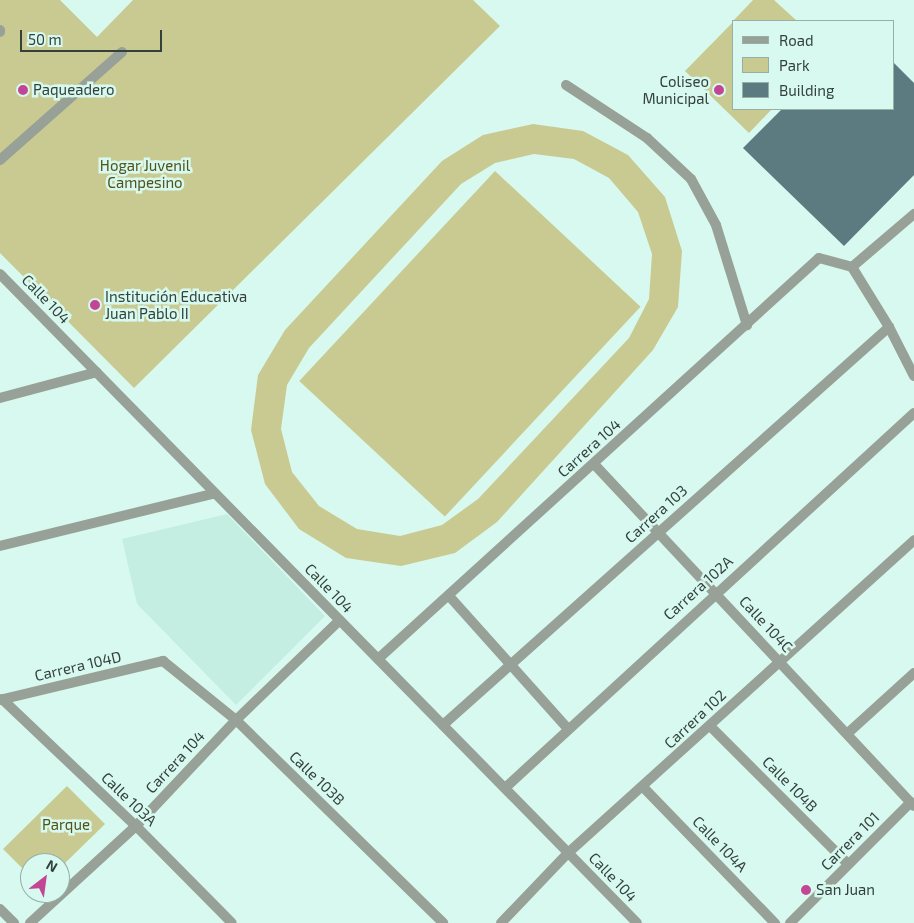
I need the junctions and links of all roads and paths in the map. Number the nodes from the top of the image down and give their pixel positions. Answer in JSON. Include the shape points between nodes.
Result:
{"nodes":[{"id":1,"x":122,"y":52,"type":"dead end"},
{"id":2,"x":566,"y":85,"type":"dead end"},
{"id":3,"x":0,"y":160,"type":"edge"},
{"id":4,"x":914,"y":214,"type":"edge"},
{"id":5,"x":852,"y":267,"type":"junction"},
{"id":6,"x":0,"y":274,"type":"edge"},
{"id":7,"x":747,"y":325,"type":"junction"},
{"id":8,"x":889,"y":327,"type":"junction"},
{"id":9,"x":97,"y":372,"type":"junction"},
{"id":10,"x":914,"y":376,"type":"edge"},
{"id":11,"x":0,"y":398,"type":"edge"},
{"id":12,"x":914,"y":413,"type":"edge"},
{"id":13,"x":594,"y":464,"type":"junction"},
{"id":14,"x":215,"y":493,"type":"junction"},
{"id":15,"x":658,"y":532,"type":"junction"},
{"id":16,"x":914,"y":540,"type":"edge"},
{"id":17,"x":0,"y":546,"type":"edge"},
{"id":18,"x":716,"y":592,"type":"junction"},
{"id":19,"x":450,"y":597,"type":"junction"},
{"id":20,"x":340,"y":620,"type":"junction"},
{"id":21,"x":378,"y":659,"type":"junction"},
{"id":22,"x":163,"y":661,"type":"joint"},
{"id":23,"x":780,"y":661,"type":"junction"},
{"id":24,"x":512,"y":664,"type":"junction"},
{"id":25,"x":914,"y":672,"type":"edge"},
{"id":26,"x":1,"y":700,"type":"edge"},
{"id":27,"x":236,"y":720,"type":"junction"},
{"id":28,"x":443,"y":725,"type":"junction"},
{"id":29,"x":710,"y":726,"type":"junction"},
{"id":30,"x":567,"y":728,"type":"junction"},
{"id":31,"x":848,"y":732,"type":"junction"},
{"id":32,"x":643,"y":787,"type":"junction"},
{"id":33,"x":505,"y":788,"type":"junction"},
{"id":34,"x":912,"y":804,"type":"edge"},
{"id":35,"x":136,"y":826,"type":"junction"},
{"id":36,"x":568,"y":853,"type":"junction"},
{"id":37,"x":848,"y":864,"type":"junction"},
{"id":38,"x":0,"y":909,"type":"edge"},
{"id":39,"x":14,"y":923,"type":"edge"},
{"id":40,"x":30,"y":923,"type":"edge"},
{"id":41,"x":232,"y":923,"type":"edge"},
{"id":42,"x":443,"y":923,"type":"edge"},
{"id":43,"x":501,"y":923,"type":"edge"},
{"id":44,"x":637,"y":923,"type":"edge"},
{"id":45,"x":775,"y":923,"type":"edge"},
{"id":46,"x":790,"y":923,"type":"edge"}],
"edges":[{"from":1,"to":3,"type":"street"},
{"from":2,"to":7,"type":"street","via":[[647,138],[691,179],[716,225]]},
{"from":4,"to":5,"type":"street"},
{"from":5,"to":7,"type":"street","name":"Carrera 104","via":[[820,258]]},
{"from":5,"to":8,"type":"street"},
{"from":6,"to":9,"type":"street","name":"Calle 104"},
{"from":7,"to":13,"type":"street","name":"Carrera 104"},
{"from":8,"to":10,"type":"street"},
{"from":8,"to":15,"type":"street","name":"Carrera 103"},
{"from":9,"to":11,"type":"street"},
{"from":9,"to":14,"type":"street","name":"Calle 104"},
{"from":12,"to":18,"type":"street","name":"Carrera 102A"},
{"from":13,"to":15,"type":"street","name":"Calle 104C"},
{"from":13,"to":19,"type":"street","name":"Carrera 104"},
{"from":14,"to":17,"type":"street"},
{"from":14,"to":20,"type":"street","name":"Calle 104"},
{"from":15,"to":18,"type":"street","name":"Calle 104C"},
{"from":15,"to":24,"type":"street","name":"Carrera 103"},
{"from":16,"to":23,"type":"street","name":"Carrera 102"},
{"from":18,"to":23,"type":"street","name":"Calle 104C"},
{"from":18,"to":30,"type":"street","name":"Carrera 102A"},
{"from":19,"to":21,"type":"street","name":"Carrera 104"},
{"from":19,"to":24,"type":"street"},
{"from":20,"to":21,"type":"street","name":"Calle 104"},
{"from":20,"to":27,"type":"street","name":"Carrera 104"},
{"from":21,"to":28,"type":"street","name":"Calle 104"},
{"from":22,"to":26,"type":"street","name":"Carrera 104D"},
{"from":22,"to":27,"type":"street","name":"Calle 103B"},
{"from":23,"to":29,"type":"street","name":"Carrera 102"},
{"from":23,"to":31,"type":"street","name":"Calle 104C"},
{"from":24,"to":28,"type":"street","name":"Carrera 103"},
{"from":24,"to":30,"type":"street"},
{"from":25,"to":31,"type":"street"},
{"from":26,"to":35,"type":"street","name":"Calle 103A"},
{"from":27,"to":35,"type":"street","name":"Carrera 104"},
{"from":27,"to":42,"type":"street","name":"Calle 103B"},
{"from":28,"to":33,"type":"street","name":"Calle 104"},
{"from":29,"to":32,"type":"street","name":"Carrera 102"},
{"from":29,"to":37,"type":"street","name":"Calle 104B"},
{"from":30,"to":33,"type":"street","name":"Carrera 102A"},
{"from":31,"to":34,"type":"street","name":"Calle 104C"},
{"from":32,"to":36,"type":"street","name":"Carrera 102"},
{"from":32,"to":45,"type":"street","name":"Calle 104A"},
{"from":33,"to":36,"type":"street","name":"Calle 104"},
{"from":34,"to":37,"type":"street","name":"Carrera 101"},
{"from":35,"to":40,"type":"street","name":"Carrera 104"},
{"from":35,"to":41,"type":"street","name":"Calle 103A"},
{"from":36,"to":43,"type":"street","name":"Carrera 102"},
{"from":36,"to":44,"type":"street","name":"Calle 104"},
{"from":37,"to":46,"type":"street","name":"Carrera 101"},
{"from":38,"to":39,"type":"street"}]}
